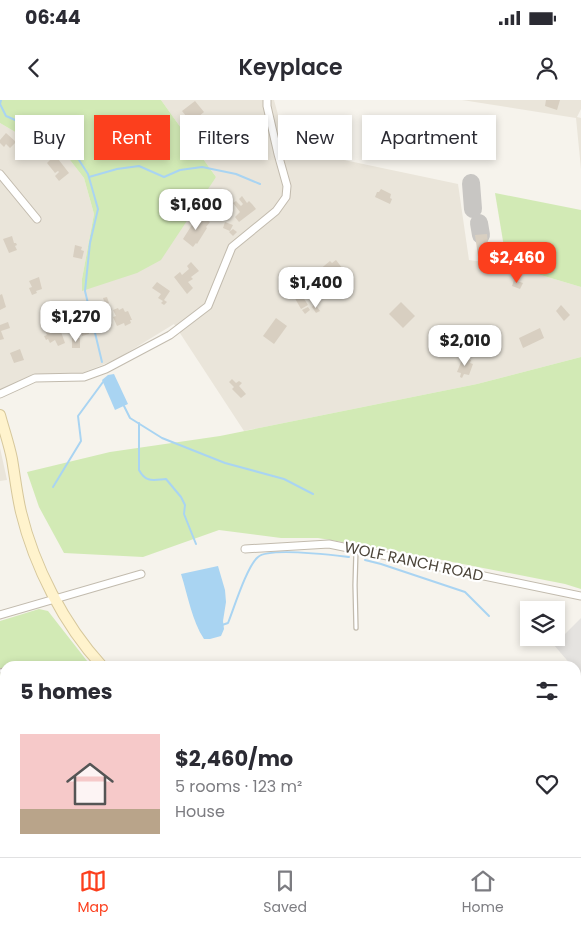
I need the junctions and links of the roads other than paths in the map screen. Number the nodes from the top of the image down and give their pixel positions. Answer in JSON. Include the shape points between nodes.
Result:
{"nodes":[{"id":1,"x":267,"y":100,"type":"edge"},
{"id":2,"x":0,"y":174,"type":"edge"},
{"id":3,"x":37,"y":219,"type":"dead end"},
{"id":4,"x":0,"y":394,"type":"edge"},
{"id":5,"x":0,"y":415,"type":"edge"},
{"id":6,"x":245,"y":549,"type":"dead end"},
{"id":7,"x":356,"y":550,"type":"junction"},
{"id":8,"x":141,"y":574,"type":"dead end"},
{"id":9,"x":581,"y":596,"type":"edge"},
{"id":10,"x":56,"y":599,"type":"junction"},
{"id":11,"x":0,"y":615,"type":"edge"},
{"id":12,"x":356,"y":628,"type":"dead end"},
{"id":13,"x":98,"y":661,"type":"edge"}],
"edges":[{"from":1,"to":4,"type":"street","via":[[288,186],[286,197],[276,211],[232,247],[208,306],[170,335],[106,369],[84,377],[35,378]]},
{"from":2,"to":3,"type":"street"},
{"from":5,"to":10,"type":"street","via":[[28,537],[38,566]]},
{"from":6,"to":7,"type":"street","name":"WOLF RANCH ROAD","via":[[329,544]]},
{"from":7,"to":9,"type":"street","name":"WOLF RANCH ROAD"},
{"from":7,"to":12,"type":"lane"},
{"from":8,"to":10,"type":"street"},
{"from":10,"to":11,"type":"street"},
{"from":10,"to":13,"type":"street","via":[[69,623]]}]}
